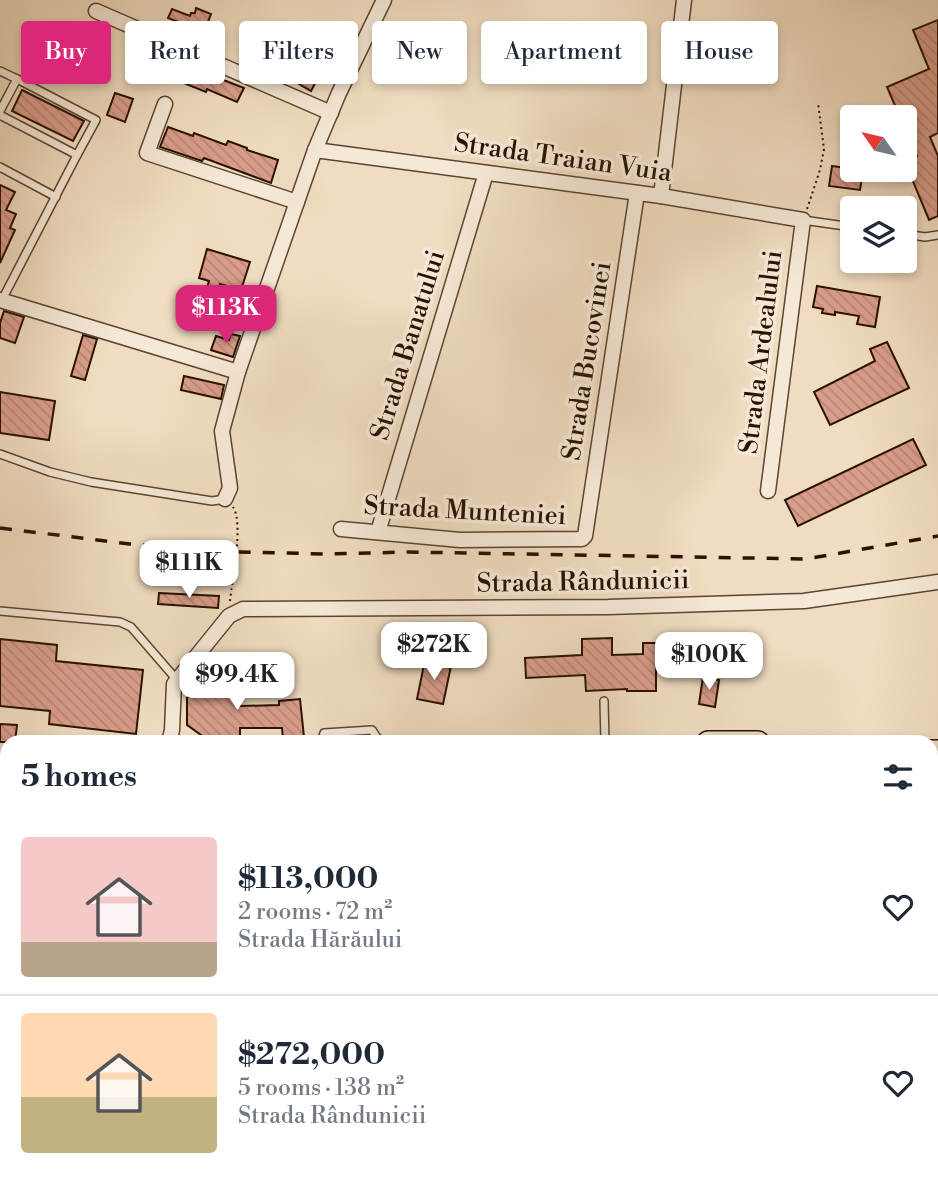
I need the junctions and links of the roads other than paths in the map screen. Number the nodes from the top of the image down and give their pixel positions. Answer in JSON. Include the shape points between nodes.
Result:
{"nodes":[{"id":1,"x":384,"y":0,"type":"edge"},
{"id":2,"x":684,"y":0,"type":"edge"},
{"id":3,"x":96,"y":11,"type":"dead end"},
{"id":4,"x":0,"y":71,"type":"edge"},
{"id":5,"x":17,"y":79,"type":"junction"},
{"id":6,"x":165,"y":104,"type":"dead end"},
{"id":7,"x":0,"y":113,"type":"edge"},
{"id":8,"x":331,"y":113,"type":"junction"},
{"id":9,"x":315,"y":150,"type":"junction"},
{"id":10,"x":77,"y":155,"type":"junction"},
{"id":11,"x":0,"y":167,"type":"edge"},
{"id":12,"x":486,"y":173,"type":"junction"},
{"id":13,"x":637,"y":193,"type":"junction"},
{"id":14,"x":661,"y":196,"type":"junction"},
{"id":15,"x":56,"y":197,"type":"junction"},
{"id":16,"x":297,"y":202,"type":"junction"},
{"id":17,"x":803,"y":220,"type":"junction"},
{"id":18,"x":840,"y":225,"type":"edge"},
{"id":19,"x":938,"y":235,"type":"edge"},
{"id":20,"x":917,"y":236,"type":"edge"},
{"id":21,"x":1,"y":301,"type":"edge"},
{"id":22,"x":238,"y":372,"type":"junction"},
{"id":23,"x":0,"y":454,"type":"edge"},
{"id":24,"x":768,"y":491,"type":"dead end"},
{"id":25,"x":225,"y":499,"type":"joint"},
{"id":26,"x":341,"y":529,"type":"dead end"},
{"id":27,"x":378,"y":532,"type":"junction"},
{"id":28,"x":585,"y":536,"type":"joint"},
{"id":29,"x":938,"y":582,"type":"edge"},
{"id":30,"x":0,"y":611,"type":"edge"},
{"id":31,"x":177,"y":680,"type":"junction"},
{"id":32,"x":604,"y":701,"type":"dead end"},
{"id":33,"x":170,"y":735,"type":"edge"},
{"id":34,"x":323,"y":735,"type":"edge"},
{"id":35,"x":375,"y":735,"type":"edge"},
{"id":36,"x":605,"y":735,"type":"edge"}],
"edges":[{"from":1,"to":8,"type":"street"},
{"from":2,"to":14,"type":"street"},
{"from":3,"to":8,"type":"street"},
{"from":4,"to":5,"type":"lane"},
{"from":5,"to":7,"type":"lane"},
{"from":5,"to":10,"type":"lane","via":[[96,120]]},
{"from":6,"to":16,"type":"street","via":[[147,153]]},
{"from":7,"to":10,"type":"lane"},
{"from":8,"to":9,"type":"street"},
{"from":9,"to":12,"type":"street","name":"Strada Traian Vuia"},
{"from":9,"to":16,"type":"street"},
{"from":10,"to":15,"type":"lane"},
{"from":11,"to":15,"type":"lane"},
{"from":12,"to":13,"type":"street","name":"Strada Traian Vuia"},
{"from":12,"to":27,"type":"street","name":"Strada Banatului"},
{"from":13,"to":14,"type":"street","name":"Strada Traian Vuia"},
{"from":13,"to":28,"type":"street","name":"Strada Bucovinei"},
{"from":14,"to":17,"type":"street","name":"Strada Traian Vuia"},
{"from":15,"to":21,"type":"lane"},
{"from":16,"to":22,"type":"street"},
{"from":17,"to":18,"type":"lane"},
{"from":17,"to":24,"type":"street","name":"Strada Ardealului"},
{"from":19,"to":20,"type":"lane"},
{"from":21,"to":22,"type":"street"},
{"from":22,"to":25,"type":"street","via":[[222,431],[230,488]]},
{"from":23,"to":25,"type":"lane","via":[[91,482],[212,501]]},
{"from":26,"to":27,"type":"street","name":"Strada Munteniei"},
{"from":27,"to":28,"type":"street","name":"Strada Munteniei","via":[[460,540],[579,540]]},
{"from":29,"to":31,"type":"street","name":"Strada Rândunicii","via":[[804,601],[243,609],[229,615]]},
{"from":30,"to":31,"type":"lane","via":[[121,622],[131,627]]},
{"from":31,"to":33,"type":"street","via":[[172,689]]},
{"from":32,"to":36,"type":"lane"},
{"from":34,"to":35,"type":"lane","via":[[372,730]]}]}
